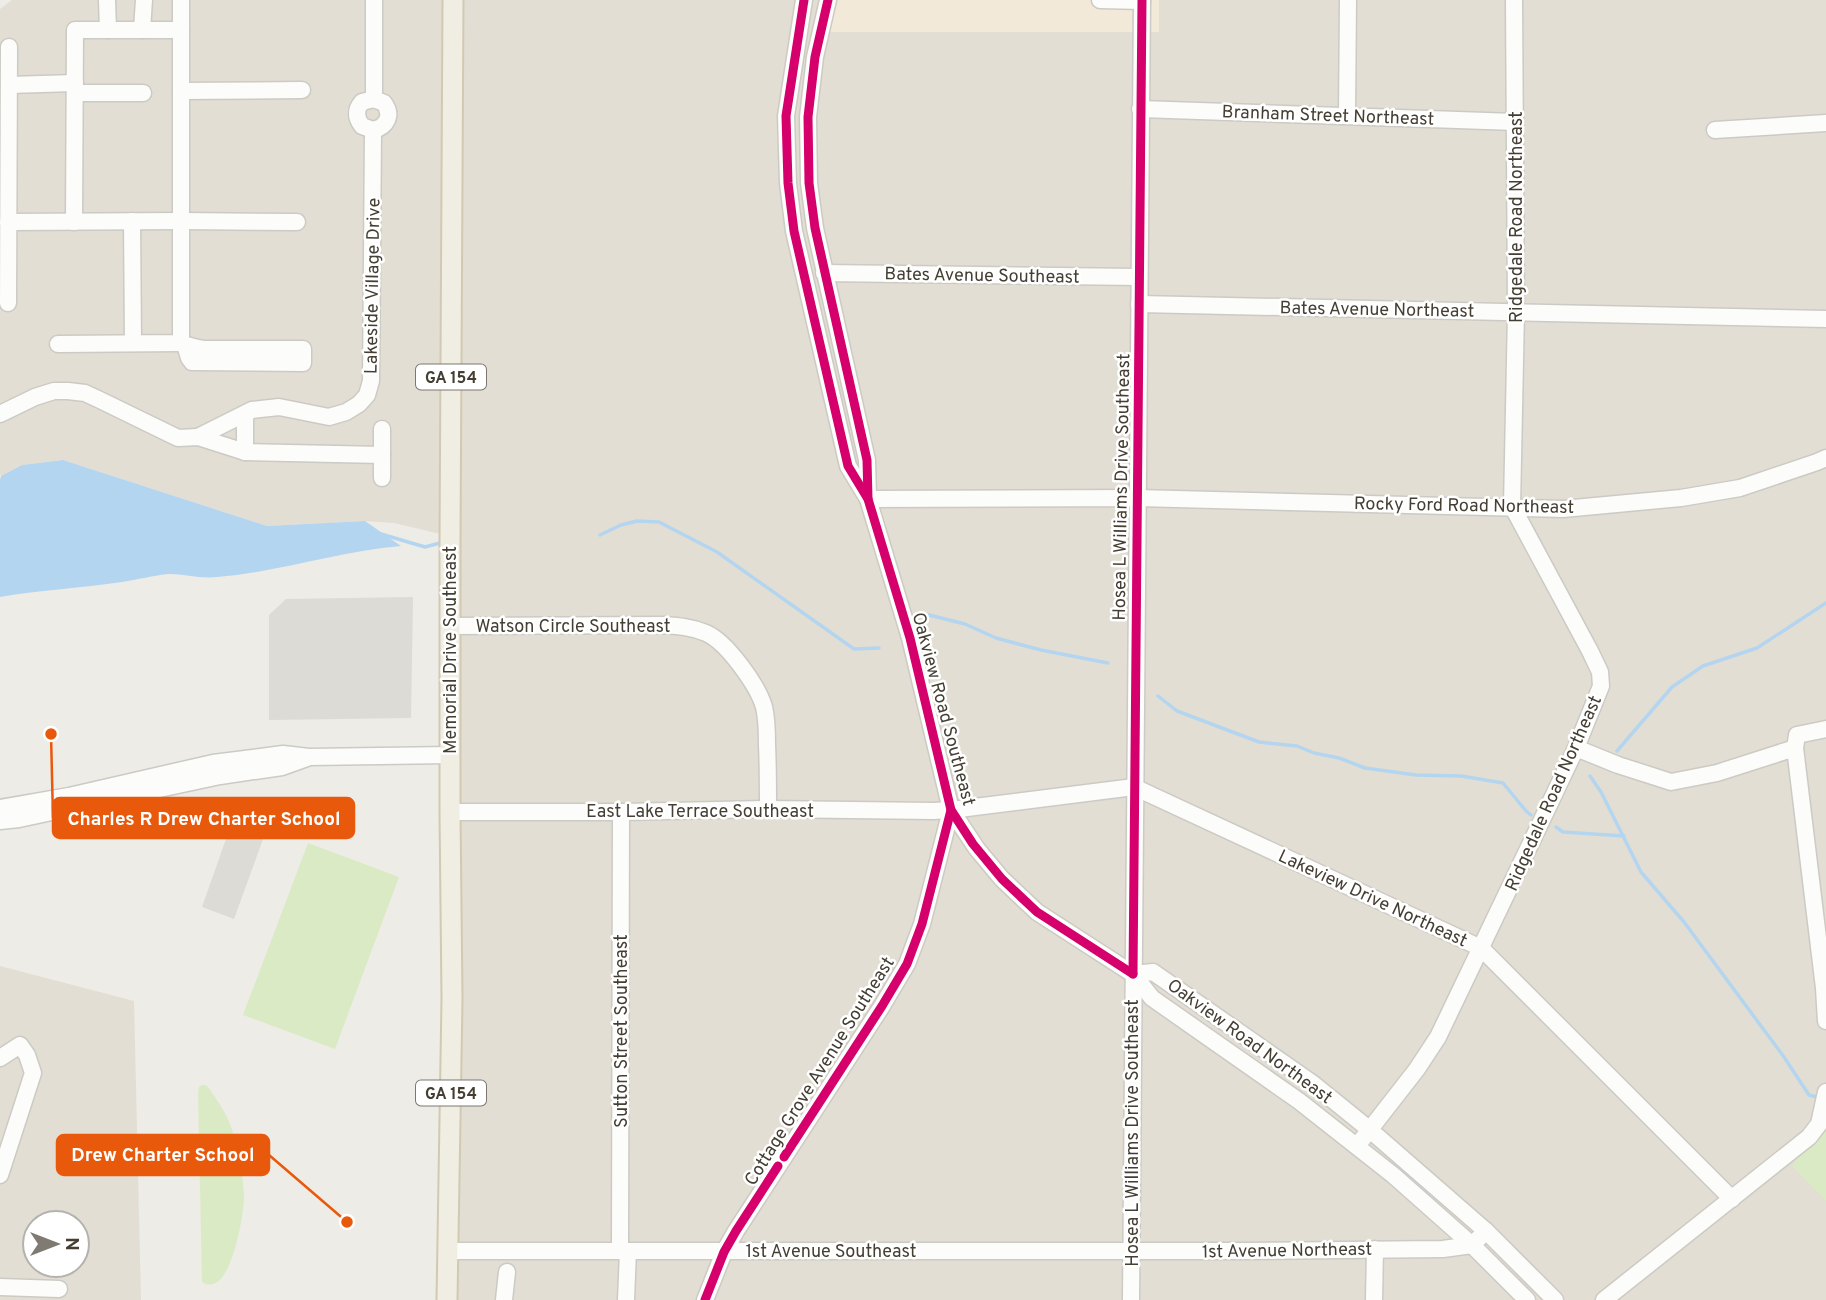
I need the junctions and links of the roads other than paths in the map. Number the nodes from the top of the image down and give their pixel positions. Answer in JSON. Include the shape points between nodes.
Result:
{"nodes":[{"id":1,"x":107,"y":0,"type":"edge"},
{"id":2,"x":144,"y":0,"type":"edge"},
{"id":3,"x":181,"y":0,"type":"edge"},
{"id":4,"x":374,"y":0,"type":"edge"},
{"id":5,"x":453,"y":0,"type":"edge"},
{"id":6,"x":804,"y":0,"type":"edge"},
{"id":7,"x":828,"y":0,"type":"edge"},
{"id":8,"x":1100,"y":0,"type":"edge"},
{"id":9,"x":1142,"y":0,"type":"edge"},
{"id":10,"x":1348,"y":0,"type":"edge"},
{"id":11,"x":1514,"y":0,"type":"edge"},
{"id":12,"x":108,"y":30,"type":"junction"},
{"id":13,"x":142,"y":30,"type":"junction"},
{"id":14,"x":181,"y":30,"type":"junction"},
{"id":15,"x":9,"y":47,"type":"dead end"},
{"id":16,"x":9,"y":85,"type":"junction"},
{"id":17,"x":75,"y":88,"type":"junction"},
{"id":18,"x":302,"y":90,"type":"dead end"},
{"id":19,"x":181,"y":91,"type":"junction"},
{"id":20,"x":143,"y":93,"type":"dead end"},
{"id":21,"x":1140,"y":109,"type":"junction"},
{"id":22,"x":1347,"y":115,"type":"junction"},
{"id":23,"x":1515,"y":122,"type":"junction"},
{"id":24,"x":1826,"y":123,"type":"edge"},
{"id":25,"x":1715,"y":130,"type":"dead end"},
{"id":26,"x":132,"y":221,"type":"junction"},
{"id":27,"x":181,"y":221,"type":"junction"},
{"id":28,"x":8,"y":222,"type":"junction"},
{"id":29,"x":74,"y":222,"type":"junction"},
{"id":30,"x":297,"y":222,"type":"dead end"},
{"id":31,"x":824,"y":273,"type":"junction"},
{"id":32,"x":1139,"y":277,"type":"junction"},
{"id":33,"x":8,"y":303,"type":"dead end"},
{"id":34,"x":1139,"y":304,"type":"junction"},
{"id":35,"x":1516,"y":312,"type":"junction"},
{"id":36,"x":1826,"y":320,"type":"edge"},
{"id":37,"x":58,"y":344,"type":"dead end"},
{"id":38,"x":133,"y":344,"type":"junction"},
{"id":39,"x":183,"y":344,"type":"junction"},
{"id":40,"x":303,"y":363,"type":"dead end"},
{"id":41,"x":0,"y":413,"type":"edge"},
{"id":42,"x":245,"y":414,"type":"junction"},
{"id":43,"x":382,"y":429,"type":"dead end"},
{"id":44,"x":198,"y":437,"type":"junction"},
{"id":45,"x":245,"y":452,"type":"junction"},
{"id":46,"x":382,"y":455,"type":"junction"},
{"id":47,"x":1826,"y":458,"type":"edge"},
{"id":48,"x":382,"y":478,"type":"dead end"},
{"id":49,"x":1137,"y":498,"type":"junction"},
{"id":50,"x":868,"y":499,"type":"junction"},
{"id":51,"x":1512,"y":506,"type":"junction"},
{"id":52,"x":450,"y":626,"type":"junction"},
{"id":53,"x":1826,"y":729,"type":"edge"},
{"id":54,"x":1576,"y":748,"type":"junction"},
{"id":55,"x":1795,"y":748,"type":"junction"},
{"id":56,"x":451,"y":755,"type":"junction"},
{"id":57,"x":309,"y":757,"type":"junction"},
{"id":58,"x":1135,"y":787,"type":"junction"},
{"id":59,"x":0,"y":808,"type":"edge"},
{"id":60,"x":768,"y":810,"type":"junction"},
{"id":61,"x":951,"y":810,"type":"junction"},
{"id":62,"x":450,"y":812,"type":"junction"},
{"id":63,"x":621,"y":812,"type":"junction"},
{"id":64,"x":0,"y":821,"type":"edge"},
{"id":65,"x":977,"y":849,"type":"junction"},
{"id":66,"x":940,"y":855,"type":"junction"},
{"id":67,"x":1480,"y":948,"type":"junction"},
{"id":68,"x":1133,"y":974,"type":"junction"},
{"id":69,"x":1826,"y":1021,"type":"edge"},
{"id":70,"x":0,"y":1058,"type":"edge"},
{"id":71,"x":1826,"y":1092,"type":"edge"},
{"id":72,"x":1370,"y":1130,"type":"junction"},
{"id":73,"x":1357,"y":1146,"type":"junction"},
{"id":74,"x":0,"y":1175,"type":"edge"},
{"id":75,"x":1732,"y":1199,"type":"junction"},
{"id":76,"x":1486,"y":1231,"type":"junction"},
{"id":77,"x":1472,"y":1245,"type":"junction"},
{"id":78,"x":1375,"y":1249,"type":"junction"},
{"id":79,"x":1131,"y":1250,"type":"junction"},
{"id":80,"x":448,"y":1251,"type":"junction"},
{"id":81,"x":624,"y":1251,"type":"junction"},
{"id":82,"x":724,"y":1252,"type":"junction"},
{"id":83,"x":507,"y":1272,"type":"dead end"},
{"id":84,"x":0,"y":1287,"type":"edge"},
{"id":85,"x":59,"y":1289,"type":"dead end"},
{"id":86,"x":447,"y":1300,"type":"edge"},
{"id":87,"x":504,"y":1300,"type":"edge"},
{"id":88,"x":626,"y":1300,"type":"edge"},
{"id":89,"x":705,"y":1300,"type":"edge"},
{"id":90,"x":1131,"y":1300,"type":"edge"},
{"id":91,"x":1374,"y":1300,"type":"edge"},
{"id":92,"x":1527,"y":1300,"type":"edge"},
{"id":93,"x":1555,"y":1300,"type":"edge"},
{"id":94,"x":1604,"y":1300,"type":"edge"}],
"edges":[{"from":1,"to":12,"type":"street"},
{"from":2,"to":13,"type":"street"},
{"from":3,"to":14,"type":"street"},
{"from":4,"to":42,"type":"street","name":"Lakeside Village Drive","via":[[373,99],[384,103],[389,114],[384,126],[373,130],[371,382],[367,395],[346,412],[329,417],[279,407]]},
{"from":5,"to":52,"type":"main road","name":"Memorial Drive Southeast","number":"GA 154"},
{"from":6,"to":50,"type":"street","name":"Oakview Road Southeast","via":[[786,116],[794,231],[848,466]]},
{"from":7,"to":31,"type":"street","name":"Oakview Road Southeast","via":[[808,117],[809,183]]},
{"from":8,"to":9,"type":"street"},
{"from":9,"to":21,"type":"street","name":"Hosea L Williams Drive Southeast"},
{"from":10,"to":22,"type":"street"},
{"from":11,"to":23,"type":"street","name":"Ridgedale Road Northeast"},
{"from":12,"to":13,"type":"street"},
{"from":12,"to":17,"type":"street","via":[[75,30]]},
{"from":13,"to":14,"type":"street"},
{"from":14,"to":19,"type":"street"},
{"from":15,"to":16,"type":"street"},
{"from":16,"to":17,"type":"street"},
{"from":16,"to":28,"type":"street"},
{"from":17,"to":20,"type":"street"},
{"from":17,"to":29,"type":"street"},
{"from":18,"to":19,"type":"street"},
{"from":19,"to":27,"type":"street"},
{"from":21,"to":22,"type":"street","name":"Branham Street Northeast"},
{"from":21,"to":32,"type":"street","name":"Hosea L Williams Drive Southeast"},
{"from":22,"to":23,"type":"street","name":"Branham Street Northeast"},
{"from":23,"to":35,"type":"street","name":"Ridgedale Road Northeast"},
{"from":24,"to":25,"type":"street"},
{"from":26,"to":27,"type":"street"},
{"from":26,"to":29,"type":"street"},
{"from":26,"to":38,"type":"street"},
{"from":27,"to":30,"type":"street"},
{"from":27,"to":39,"type":"street"},
{"from":28,"to":29,"type":"street"},
{"from":28,"to":33,"type":"street"},
{"from":31,"to":32,"type":"street","name":"Bates Avenue Southeast"},
{"from":31,"to":50,"type":"street","name":"Oakview Road Southeast","via":[[867,460]]},
{"from":32,"to":34,"type":"street","name":"Hosea L Williams Drive Southeast"},
{"from":34,"to":35,"type":"street","name":"Bates Avenue Northeast"},
{"from":34,"to":49,"type":"street","name":"Hosea L Williams Drive Southeast"},
{"from":35,"to":36,"type":"street","name":"Bates Avenue Northeast"},
{"from":35,"to":51,"type":"street","name":"Ridgedale Road Northeast"},
{"from":37,"to":38,"type":"street"},
{"from":38,"to":39,"type":"street"},
{"from":39,"to":40,"type":"street","via":[[204,349],[303,349]]},
{"from":41,"to":44,"type":"street","via":[[35,397],[68,390],[85,393],[178,438]]},
{"from":42,"to":44,"type":"street","name":"Lakeside Village Drive"},
{"from":42,"to":45,"type":"street"},
{"from":43,"to":46,"type":"street"},
{"from":44,"to":45,"type":"street"},
{"from":45,"to":46,"type":"street"},
{"from":46,"to":48,"type":"street"},
{"from":47,"to":51,"type":"street","name":"Rocky Ford Road Northeast","via":[[1741,488],[1681,498],[1563,509]]},
{"from":49,"to":50,"type":"street","name":"Rocky Ford Road Northeast"},
{"from":49,"to":51,"type":"street","name":"Rocky Ford Road Northeast"},
{"from":49,"to":58,"type":"street","name":"Hosea L Williams Drive Southeast"},
{"from":50,"to":61,"type":"street","name":"Oakview Road Southeast","via":[[910,638]]},
{"from":51,"to":54,"type":"street","name":"Ridgedale Road Northeast","via":[[1600,672],[1601,686]]},
{"from":52,"to":56,"type":"main road","name":"Memorial Drive Southeast","number":"GA 154"},
{"from":52,"to":60,"type":"street","name":"Watson Circle Southeast","via":[[664,625],[708,634],[742,667],[765,708]]},
{"from":53,"to":55,"type":"street","via":[[1797,735]]},
{"from":54,"to":55,"type":"street","via":[[1671,782]]},
{"from":54,"to":67,"type":"street","name":"Ridgedale Road Northeast"},
{"from":55,"to":69,"type":"street"},
{"from":56,"to":57,"type":"street"},
{"from":56,"to":62,"type":"main road","name":"Memorial Drive Southeast","number":"GA 154"},
{"from":57,"to":59,"type":"street","via":[[283,754],[213,763]]},
{"from":57,"to":64,"type":"street"},
{"from":58,"to":61,"type":"street","name":"East Lake Terrace Southeast"},
{"from":58,"to":67,"type":"street","name":"Lakeview Drive Northeast"},
{"from":58,"to":68,"type":"street","name":"Hosea L Williams Drive Southeast"},
{"from":60,"to":61,"type":"street","name":"East Lake Terrace Southeast"},
{"from":60,"to":63,"type":"street","name":"East Lake Terrace Southeast"},
{"from":61,"to":65,"type":"street","name":"Oakview Road Southeast"},
{"from":61,"to":66,"type":"street","name":"Cottage Grove Avenue Southeast"},
{"from":62,"to":63,"type":"street","name":"East Lake Terrace Southeast"},
{"from":62,"to":80,"type":"main road","name":"Memorial Drive Southeast","number":"GA 154"},
{"from":63,"to":81,"type":"street","name":"Sutton Street Southeast"},
{"from":65,"to":66,"type":"street","via":[[955,847]]},
{"from":65,"to":68,"type":"street","name":"Oakview Road Southeast","via":[[1037,912]]},
{"from":66,"to":82,"type":"street","name":"Cottage Grove Avenue Southeast","via":[[907,964]]},
{"from":67,"to":72,"type":"street","name":"Ridgedale Road Northeast","via":[[1438,1037]]},
{"from":67,"to":75,"type":"street","name":"Lakeview Drive Northeast"},
{"from":68,"to":72,"type":"street","name":"Oakview Road Northeast","via":[[1153,972],[1312,1083]]},
{"from":68,"to":73,"type":"street","name":"Oakview Road Northeast","via":[[1152,998]]},
{"from":68,"to":79,"type":"street","name":"Hosea L Williams Drive Southeast"},
{"from":70,"to":74,"type":"street","via":[[20,1045],[33,1073]]},
{"from":71,"to":75,"type":"street","via":[[1819,1124],[1809,1136]]},
{"from":72,"to":73,"type":"street","name":"Ridgedale Road Northeast"},
{"from":72,"to":76,"type":"street","name":"Oakview Road Northeast"},
{"from":73,"to":77,"type":"street","name":"Oakview Road Northeast"},
{"from":75,"to":94,"type":"street"},
{"from":76,"to":77,"type":"street"},
{"from":76,"to":93,"type":"street","name":"Oakview Road Northeast"},
{"from":77,"to":78,"type":"street","name":"1st Avenue Northeast"},
{"from":77,"to":92,"type":"street","name":"Oakview Road Northeast"},
{"from":78,"to":79,"type":"street","name":"1st Avenue Northeast"},
{"from":78,"to":91,"type":"street"},
{"from":79,"to":82,"type":"street","name":"1st Avenue Southeast"},
{"from":79,"to":90,"type":"street","name":"Hosea L Williams Drive Southeast"},
{"from":80,"to":81,"type":"street","name":"1st Avenue Southeast"},
{"from":80,"to":86,"type":"main road","name":"Memorial Drive Southeast","number":"GA 154"},
{"from":81,"to":82,"type":"street","name":"1st Avenue Southeast"},
{"from":81,"to":88,"type":"street","name":"Sutton Street Southeast"},
{"from":82,"to":89,"type":"street","name":"Cottage Grove Avenue Southeast"},
{"from":83,"to":87,"type":"street"},
{"from":84,"to":85,"type":"street"}]}
